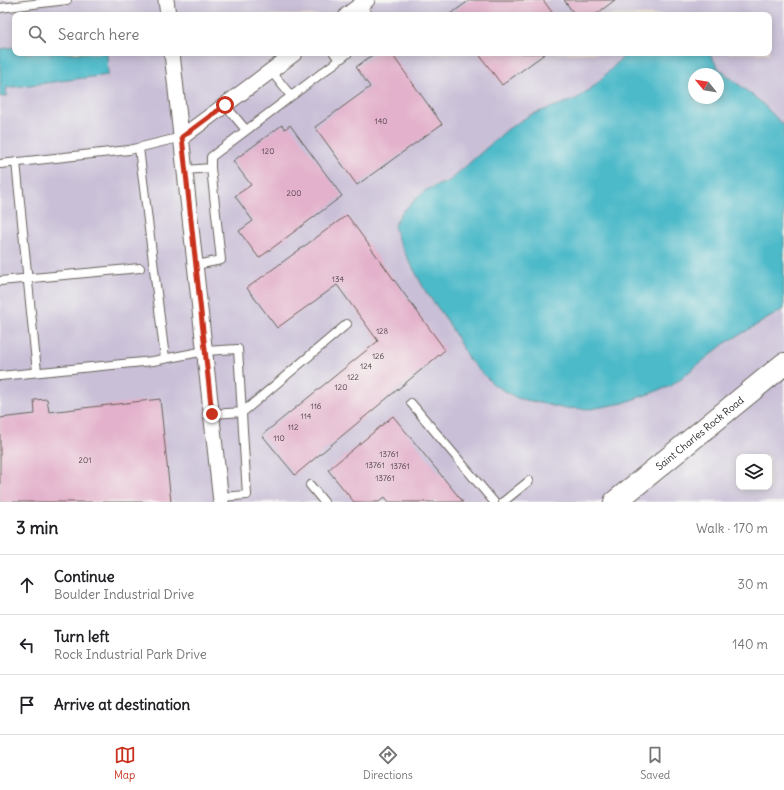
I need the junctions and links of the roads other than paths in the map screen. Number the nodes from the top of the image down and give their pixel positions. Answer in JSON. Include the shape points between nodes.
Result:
{"nodes":[{"id":1,"x":67,"y":0,"type":"edge"},
{"id":2,"x":166,"y":0,"type":"edge"},
{"id":3,"x":365,"y":7,"type":"edge"},
{"id":4,"x":0,"y":8,"type":"edge"},
{"id":5,"x":168,"y":12,"type":"edge"},
{"id":6,"x":354,"y":12,"type":"edge"},
{"id":7,"x":172,"y":56,"type":"edge"},
{"id":8,"x":291,"y":56,"type":"edge"},
{"id":9,"x":337,"y":56,"type":"edge"},
{"id":10,"x":271,"y":71,"type":"junction"},
{"id":11,"x":291,"y":96,"type":"junction"},
{"id":12,"x":225,"y":105,"type":"junction"},
{"id":13,"x":246,"y":130,"type":"junction"},
{"id":14,"x":182,"y":137,"type":"junction"},
{"id":15,"x":139,"y":148,"type":"junction"},
{"id":16,"x":16,"y":162,"type":"junction"},
{"id":17,"x":0,"y":164,"type":"edge"},
{"id":18,"x":211,"y":168,"type":"junction"},
{"id":19,"x":186,"y":170,"type":"junction"},
{"id":20,"x":196,"y":265,"type":"junction"},
{"id":21,"x":140,"y":268,"type":"dead end"},
{"id":22,"x":27,"y":278,"type":"junction"},
{"id":23,"x":0,"y":281,"type":"edge"},
{"id":24,"x":347,"y":324,"type":"dead end"},
{"id":25,"x":205,"y":351,"type":"junction"},
{"id":26,"x":164,"y":358,"type":"junction"},
{"id":27,"x":784,"y":364,"type":"edge"},
{"id":28,"x":37,"y":372,"type":"junction"},
{"id":29,"x":0,"y":376,"type":"edge"},
{"id":30,"x":411,"y":403,"type":"dead end"},
{"id":31,"x":243,"y":412,"type":"junction"},
{"id":32,"x":212,"y":414,"type":"junction"},
{"id":33,"x":529,"y":481,"type":"dead end"},
{"id":34,"x":310,"y":485,"type":"dead end"},
{"id":35,"x":221,"y":500,"type":"edge"},
{"id":36,"x":324,"y":502,"type":"edge"},
{"id":37,"x":494,"y":502,"type":"edge"},
{"id":38,"x":503,"y":502,"type":"edge"},
{"id":39,"x":615,"y":502,"type":"edge"}],
"edges":[{"from":1,"to":4,"type":"lane"},
{"from":2,"to":5,"type":"street"},
{"from":3,"to":6,"type":"street"},
{"from":7,"to":14,"type":"street"},
{"from":8,"to":10,"type":"street"},
{"from":9,"to":11,"type":"lane"},
{"from":10,"to":11,"type":"lane"},
{"from":10,"to":12,"type":"street"},
{"from":11,"to":13,"type":"lane"},
{"from":12,"to":13,"type":"lane"},
{"from":12,"to":14,"type":"street"},
{"from":13,"to":18,"type":"lane","via":[[211,158]]},
{"from":14,"to":15,"type":"lane"},
{"from":14,"to":19,"type":"street"},
{"from":15,"to":16,"type":"lane"},
{"from":15,"to":26,"type":"lane"},
{"from":16,"to":17,"type":"lane"},
{"from":16,"to":22,"type":"lane"},
{"from":18,"to":19,"type":"lane"},
{"from":18,"to":20,"type":"lane","via":[[222,260]]},
{"from":19,"to":20,"type":"street"},
{"from":20,"to":25,"type":"street"},
{"from":21,"to":22,"type":"lane"},
{"from":22,"to":23,"type":"lane"},
{"from":22,"to":28,"type":"lane"},
{"from":24,"to":31,"type":"lane"},
{"from":25,"to":26,"type":"lane"},
{"from":25,"to":31,"type":"lane","via":[[238,349]]},
{"from":25,"to":32,"type":"street"},
{"from":26,"to":28,"type":"lane"},
{"from":27,"to":39,"type":"main road","name":"Saint Charles Rock Road"},
{"from":28,"to":29,"type":"lane"},
{"from":30,"to":37,"type":"lane"},
{"from":31,"to":32,"type":"lane"},
{"from":31,"to":35,"type":"lane","via":[[247,495]]},
{"from":32,"to":35,"type":"street"},
{"from":33,"to":38,"type":"lane"},
{"from":34,"to":36,"type":"lane"}]}
